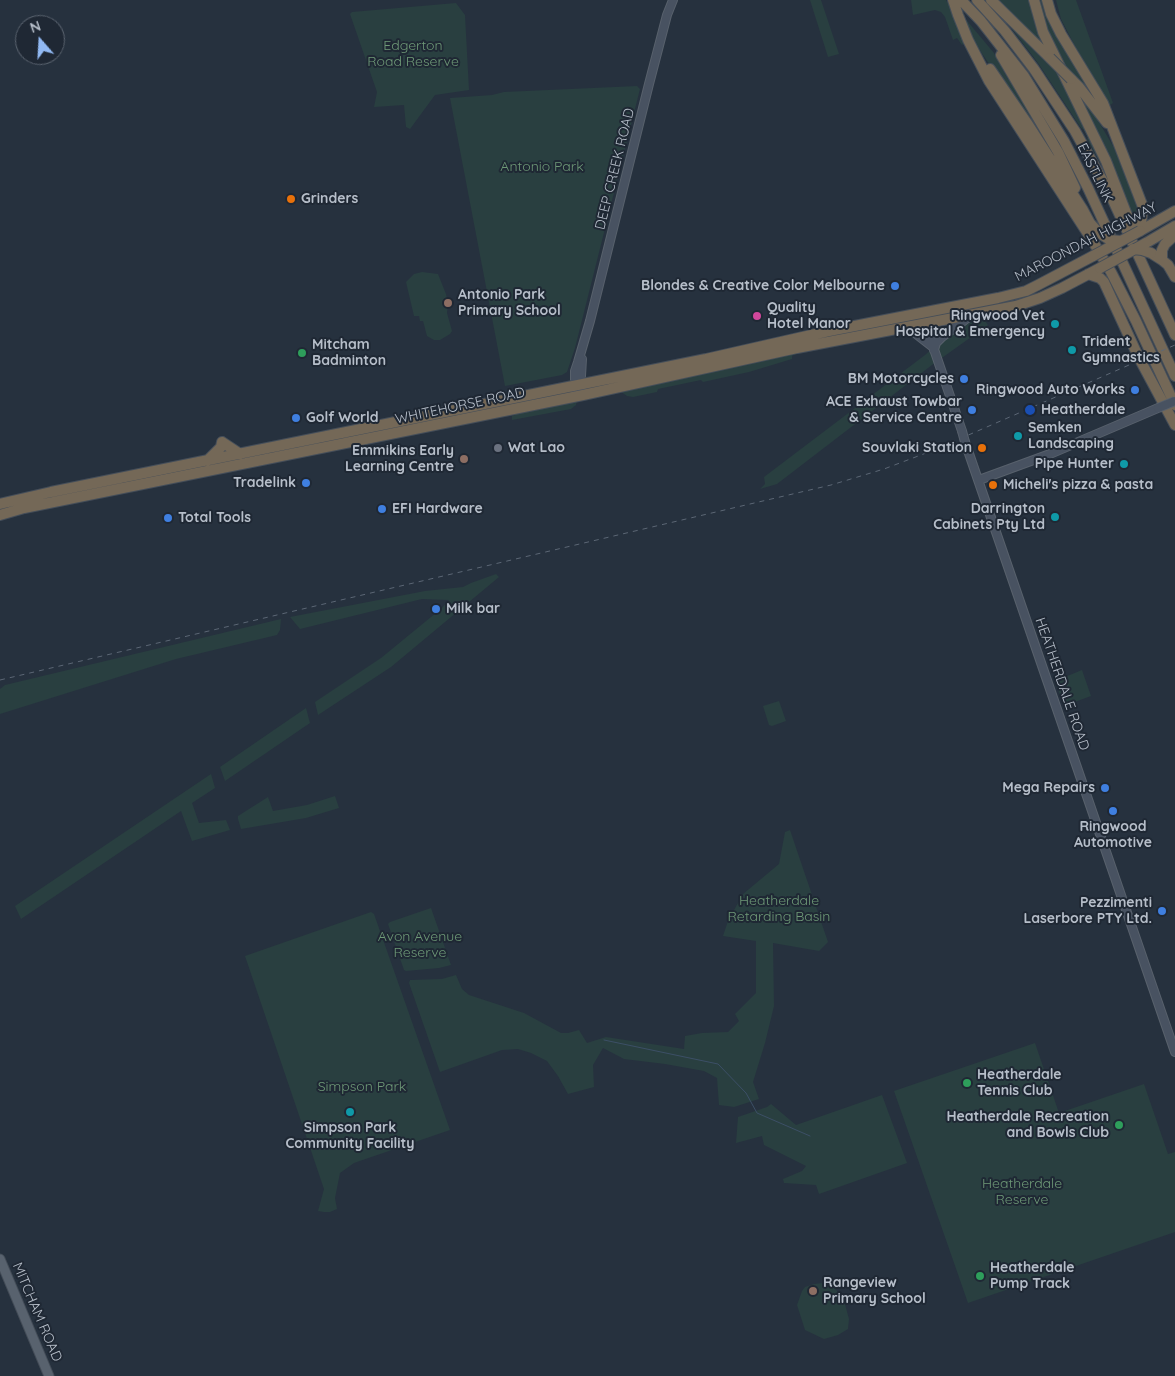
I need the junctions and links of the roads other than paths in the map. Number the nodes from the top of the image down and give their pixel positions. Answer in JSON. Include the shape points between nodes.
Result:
{"nodes":[{"id":1,"x":673,"y":0,"type":"edge"},
{"id":2,"x":953,"y":0,"type":"edge"},
{"id":3,"x":961,"y":0,"type":"edge"},
{"id":4,"x":977,"y":0,"type":"edge"},
{"id":5,"x":991,"y":0,"type":"edge"},
{"id":6,"x":1034,"y":0,"type":"edge"},
{"id":7,"x":1047,"y":0,"type":"edge"},
{"id":8,"x":981,"y":21,"type":"junction"},
{"id":9,"x":968,"y":40,"type":"junction"},
{"id":10,"x":1113,"y":132,"type":"junction"},
{"id":11,"x":1143,"y":207,"type":"junction"},
{"id":12,"x":1083,"y":210,"type":"junction"},
{"id":13,"x":1175,"y":211,"type":"edge"},
{"id":14,"x":1160,"y":216,"type":"junction"},
{"id":15,"x":1175,"y":226,"type":"edge"},
{"id":16,"x":1099,"y":233,"type":"junction"},
{"id":17,"x":1175,"y":235,"type":"edge"},
{"id":18,"x":1120,"y":241,"type":"junction"},
{"id":19,"x":1139,"y":243,"type":"junction"},
{"id":20,"x":1104,"y":250,"type":"junction"},
{"id":21,"x":1162,"y":255,"type":"junction"},
{"id":22,"x":1093,"y":256,"type":"junction"},
{"id":23,"x":1088,"y":274,"type":"junction"},
{"id":24,"x":1175,"y":277,"type":"edge"},
{"id":25,"x":920,"y":313,"type":"junction"},
{"id":26,"x":974,"y":314,"type":"junction"},
{"id":27,"x":925,"y":323,"type":"junction"},
{"id":28,"x":902,"y":328,"type":"junction"},
{"id":29,"x":1175,"y":328,"type":"edge"},
{"id":30,"x":888,"y":329,"type":"junction"},
{"id":31,"x":1175,"y":335,"type":"edge"},
{"id":32,"x":584,"y":345,"type":"junction"},
{"id":33,"x":934,"y":349,"type":"junction"},
{"id":34,"x":575,"y":371,"type":"junction"},
{"id":35,"x":1175,"y":376,"type":"edge"},
{"id":36,"x":579,"y":390,"type":"junction"},
{"id":37,"x":546,"y":392,"type":"junction"},
{"id":38,"x":1175,"y":403,"type":"edge"},
{"id":39,"x":1175,"y":425,"type":"edge"},
{"id":40,"x":240,"y":454,"type":"junction"},
{"id":41,"x":207,"y":461,"type":"junction"},
{"id":42,"x":979,"y":480,"type":"junction"},
{"id":43,"x":0,"y":504,"type":"edge"},
{"id":44,"x":0,"y":515,"type":"edge"},
{"id":45,"x":1175,"y":1052,"type":"edge"},
{"id":46,"x":0,"y":1259,"type":"edge"},
{"id":47,"x":49,"y":1376,"type":"edge"}],
"edges":[{"from":1,"to":32,"type":"main road","name":"DEEP CREEK ROAD"},
{"from":2,"to":9,"type":"highway"},
{"from":3,"to":8,"type":"highway","name":"EASTLINK"},
{"from":4,"to":31,"type":"highway","name":"EASTLINK","via":[[1030,63],[1075,130],[1111,196]]},
{"from":5,"to":10,"type":"highway","bridge":true,"via":[[1071,79]]},
{"from":6,"to":29,"type":"highway","via":[[1045,37],[1106,161]]},
{"from":7,"to":10,"type":"highway","via":[[1061,34],[1103,103]]},
{"from":8,"to":12,"type":"highway","via":[[1058,152]]},
{"from":8,"to":35,"type":"highway","name":"EASTLINK","via":[[1024,76],[1064,141]]},
{"from":9,"to":12,"type":"highway"},
{"from":9,"to":38,"type":"highway","via":[[989,81],[1111,272]]},
{"from":10,"to":11,"type":"highway"},
{"from":11,"to":14,"type":"highway"},
{"from":11,"to":19,"type":"highway"},
{"from":12,"to":16,"type":"highway"},
{"from":13,"to":14,"type":"highway","name":"MAROONDAH HIGHWAY"},
{"from":14,"to":19,"type":"highway","name":"MAROONDAH HIGHWAY"},
{"from":15,"to":19,"type":"highway","name":"MAROONDAH HIGHWAY"},
{"from":16,"to":18,"type":"highway","bridge":true,"via":[[1110,240]]},
{"from":16,"to":22,"type":"highway"},
{"from":17,"to":21,"type":"highway","via":[[1165,244]]},
{"from":18,"to":19,"type":"highway","name":"MAROONDAH HIGHWAY","bridge":true},
{"from":18,"to":20,"type":"highway","name":"MAROONDAH HIGHWAY","bridge":true},
{"from":19,"to":20,"type":"highway"},
{"from":19,"to":21,"type":"highway","bridge":true,"via":[[1151,253]]},
{"from":19,"to":23,"type":"highway","name":"MAROONDAH HIGHWAY","bridge":true},
{"from":20,"to":22,"type":"highway","name":"MAROONDAH HIGHWAY","bridge":true},
{"from":21,"to":24,"type":"highway"},
{"from":22,"to":25,"type":"highway","name":"MAROONDAH HIGHWAY","via":[[1026,290]]},
{"from":23,"to":26,"type":"highway","name":"MAROONDAH HIGHWAY","via":[[1026,303]]},
{"from":23,"to":39,"type":"highway","via":[[1104,282]]},
{"from":25,"to":27,"type":"highway"},
{"from":25,"to":30,"type":"highway","name":"WHITEHORSE ROAD"},
{"from":26,"to":27,"type":"highway","name":"MAROONDAH HIGHWAY"},
{"from":26,"to":33,"type":"main road","via":[[942,337]]},
{"from":27,"to":28,"type":"highway","name":"WHITEHORSE ROAD"},
{"from":27,"to":33,"type":"main road","name":"HEATHERDALE ROAD"},
{"from":28,"to":30,"type":"highway","name":"WHITEHORSE ROAD"},
{"from":28,"to":33,"type":"main road"},
{"from":30,"to":36,"type":"highway","name":"WHITEHORSE ROAD","via":[[829,331]]},
{"from":32,"to":34,"type":"main road","name":"DEEP CREEK ROAD"},
{"from":32,"to":36,"type":"main road","name":"DEEP CREEK ROAD"},
{"from":33,"to":42,"type":"main road","name":"HEATHERDALE ROAD","bridge":true},
{"from":34,"to":36,"type":"main road","name":"DEEP CREEK ROAD"},
{"from":34,"to":37,"type":"main road","via":[[567,382]]},
{"from":36,"to":37,"type":"highway","name":"WHITEHORSE ROAD"},
{"from":36,"to":44,"type":"highway","name":"WHITEHORSE ROAD"},
{"from":37,"to":40,"type":"highway","name":"WHITEHORSE ROAD"},
{"from":38,"to":42,"type":"main road","bridge":true},
{"from":40,"to":41,"type":"highway","name":"WHITEHORSE ROAD"},
{"from":40,"to":41,"type":"highway","via":[[222,442]]},
{"from":41,"to":43,"type":"highway","name":"WHITEHORSE ROAD"},
{"from":42,"to":45,"type":"main road","name":"HEATHERDALE ROAD"},
{"from":46,"to":47,"type":"main road","name":"MITCHAM ROAD"}]}
